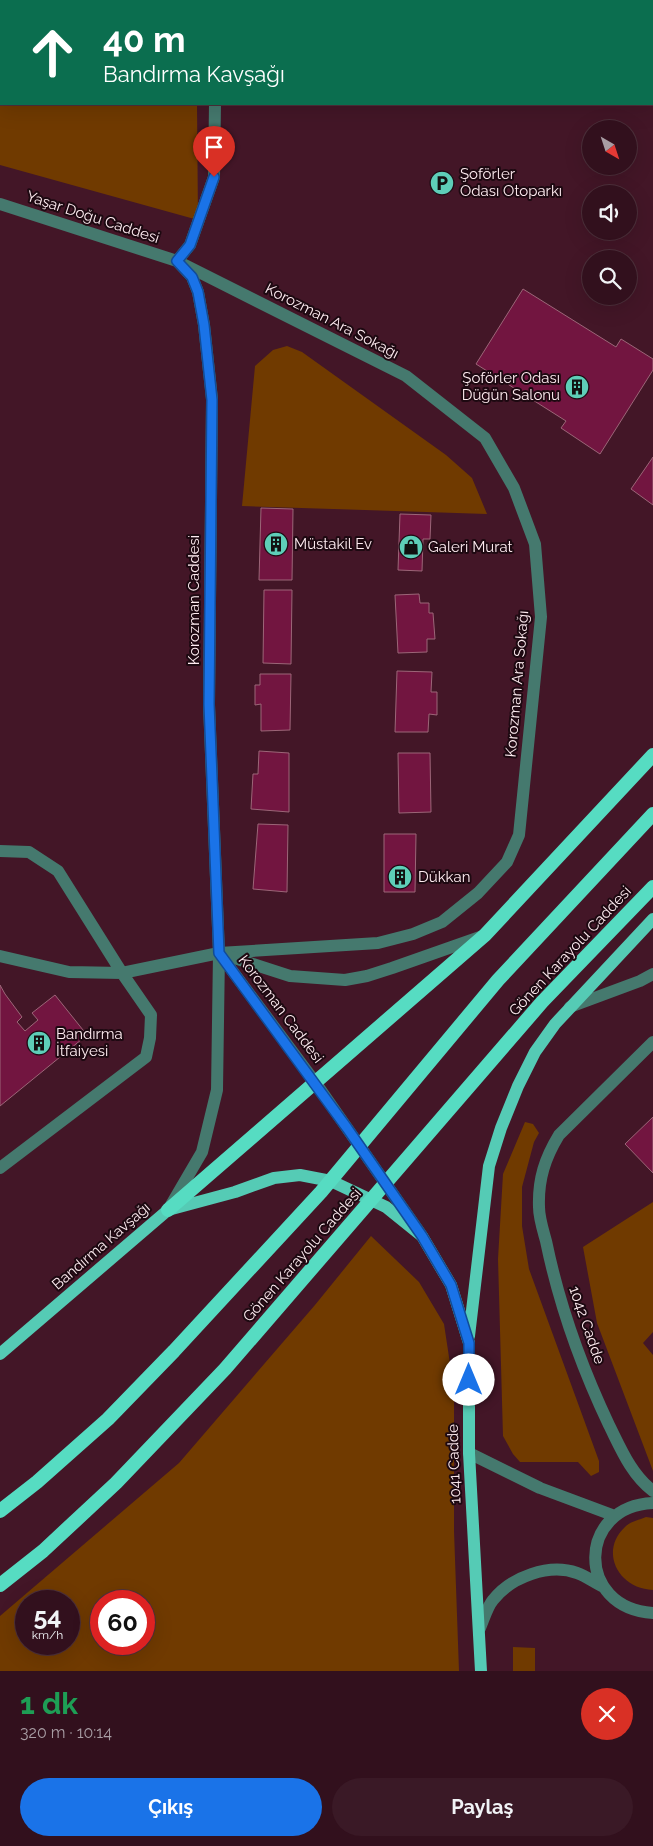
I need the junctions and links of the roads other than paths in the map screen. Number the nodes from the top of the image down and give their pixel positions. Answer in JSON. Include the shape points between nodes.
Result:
{"nodes":[{"id":1,"x":215,"y":105,"type":"edge"},
{"id":2,"x":0,"y":204,"type":"edge"},
{"id":3,"x":177,"y":261,"type":"junction"},
{"id":4,"x":653,"y":756,"type":"edge"},
{"id":5,"x":653,"y":814,"type":"edge"},
{"id":6,"x":0,"y":851,"type":"edge"},
{"id":7,"x":653,"y":887,"type":"edge"},
{"id":8,"x":653,"y":919,"type":"edge"},
{"id":9,"x":485,"y":935,"type":"junction"},
{"id":10,"x":219,"y":953,"type":"junction"},
{"id":11,"x":0,"y":956,"type":"edge"},
{"id":12,"x":122,"y":972,"type":"junction"},
{"id":13,"x":653,"y":974,"type":"edge"},
{"id":14,"x":570,"y":1007,"type":"junction"},
{"id":15,"x":653,"y":1042,"type":"edge"},
{"id":16,"x":315,"y":1082,"type":"junction"},
{"id":17,"x":0,"y":1168,"type":"edge"},
{"id":18,"x":168,"y":1210,"type":"junction"},
{"id":19,"x":422,"y":1236,"type":"junction"},
{"id":20,"x":469,"y":1343,"type":"junction"},
{"id":21,"x":0,"y":1354,"type":"edge"},
{"id":22,"x":469,"y":1453,"type":"junction"},
{"id":23,"x":653,"y":1491,"type":"edge"},
{"id":24,"x":653,"y":1503,"type":"edge"},
{"id":25,"x":0,"y":1511,"type":"edge"},
{"id":26,"x":615,"y":1516,"type":"junction"},
{"id":27,"x":0,"y":1585,"type":"edge"},
{"id":28,"x":604,"y":1587,"type":"junction"},
{"id":29,"x":653,"y":1613,"type":"edge"},
{"id":30,"x":480,"y":1628,"type":"junction"},
{"id":31,"x":481,"y":1671,"type":"edge"}],
"edges":[{"from":1,"to":3,"type":"street","via":[[214,177],[190,245]]},
{"from":2,"to":3,"type":"street","name":"Yaşar Doğu Caddesi"},
{"from":3,"to":10,"type":"street","name":"Korozman Caddesi","via":[[192,277],[198,292],[212,400],[209,704]]},
{"from":3,"to":10,"type":"street","name":"Korozman Ara Sokağı","via":[[406,376],[485,438],[514,488],[534,544],[541,617],[519,835],[507,862],[478,893],[442,922],[413,934],[378,942]]},
{"from":4,"to":9,"type":"highway"},
{"from":5,"to":25,"type":"highway","name":"Gönen Karayolu Caddesi","bridge":true,"via":[[498,980],[321,1192],[174,1351],[108,1419]]},
{"from":6,"to":12,"type":"street","via":[[29,852],[58,870]]},
{"from":7,"to":27,"type":"highway","name":"Gönen Karayolu Caddesi","bridge":true,"via":[[542,1002],[225,1370],[116,1483],[43,1551]]},
{"from":8,"to":14,"type":"main road"},
{"from":9,"to":10,"type":"street","via":[[392,968],[345,980],[290,976]]},
{"from":9,"to":16,"type":"highway"},
{"from":10,"to":12,"type":"street","name":"Korozman Ara Sokağı"},
{"from":10,"to":16,"type":"street","name":"Korozman Caddesi"},
{"from":10,"to":18,"type":"street","via":[[217,1090],[202,1152]]},
{"from":11,"to":12,"type":"street","name":"Korozman Ara Sokağı","via":[[69,972]]},
{"from":12,"to":17,"type":"street","via":[[151,1015],[146,1057]]},
{"from":13,"to":14,"type":"street"},
{"from":14,"to":20,"type":"main road","via":[[535,1052],[518,1086],[492,1156]]},
{"from":15,"to":23,"type":"street","name":"1042 Cadde","via":[[559,1135],[548,1153],[542,1173],[539,1208],[551,1267],[575,1344],[625,1458]]},
{"from":16,"to":18,"type":"highway"},
{"from":16,"to":19,"type":"street"},
{"from":18,"to":19,"type":"main road","name":"Bandırma Kavşağı","via":[[274,1178],[300,1175],[331,1181],[359,1193],[386,1207]]},
{"from":18,"to":21,"type":"main road","name":"Bandırma Kavşağı"},
{"from":19,"to":20,"type":"main road","name":"1041 Cadde","via":[[451,1285]]},
{"from":20,"to":22,"type":"main road","name":"1041 Cadde"},
{"from":22,"to":26,"type":"street","via":[[540,1488]]},
{"from":22,"to":30,"type":"main road","name":"1041 Cadde"},
{"from":24,"to":26,"type":"street","via":[[638,1504]]},
{"from":26,"to":28,"type":"street","via":[[598,1540],[595,1558],[598,1577]]},
{"from":28,"to":29,"type":"street","via":[[621,1605],[638,1612]]},
{"from":28,"to":30,"type":"street","via":[[577,1573],[562,1570],[546,1570],[516,1579],[493,1600]]},
{"from":30,"to":31,"type":"main road","name":"1041 Cadde"}]}
